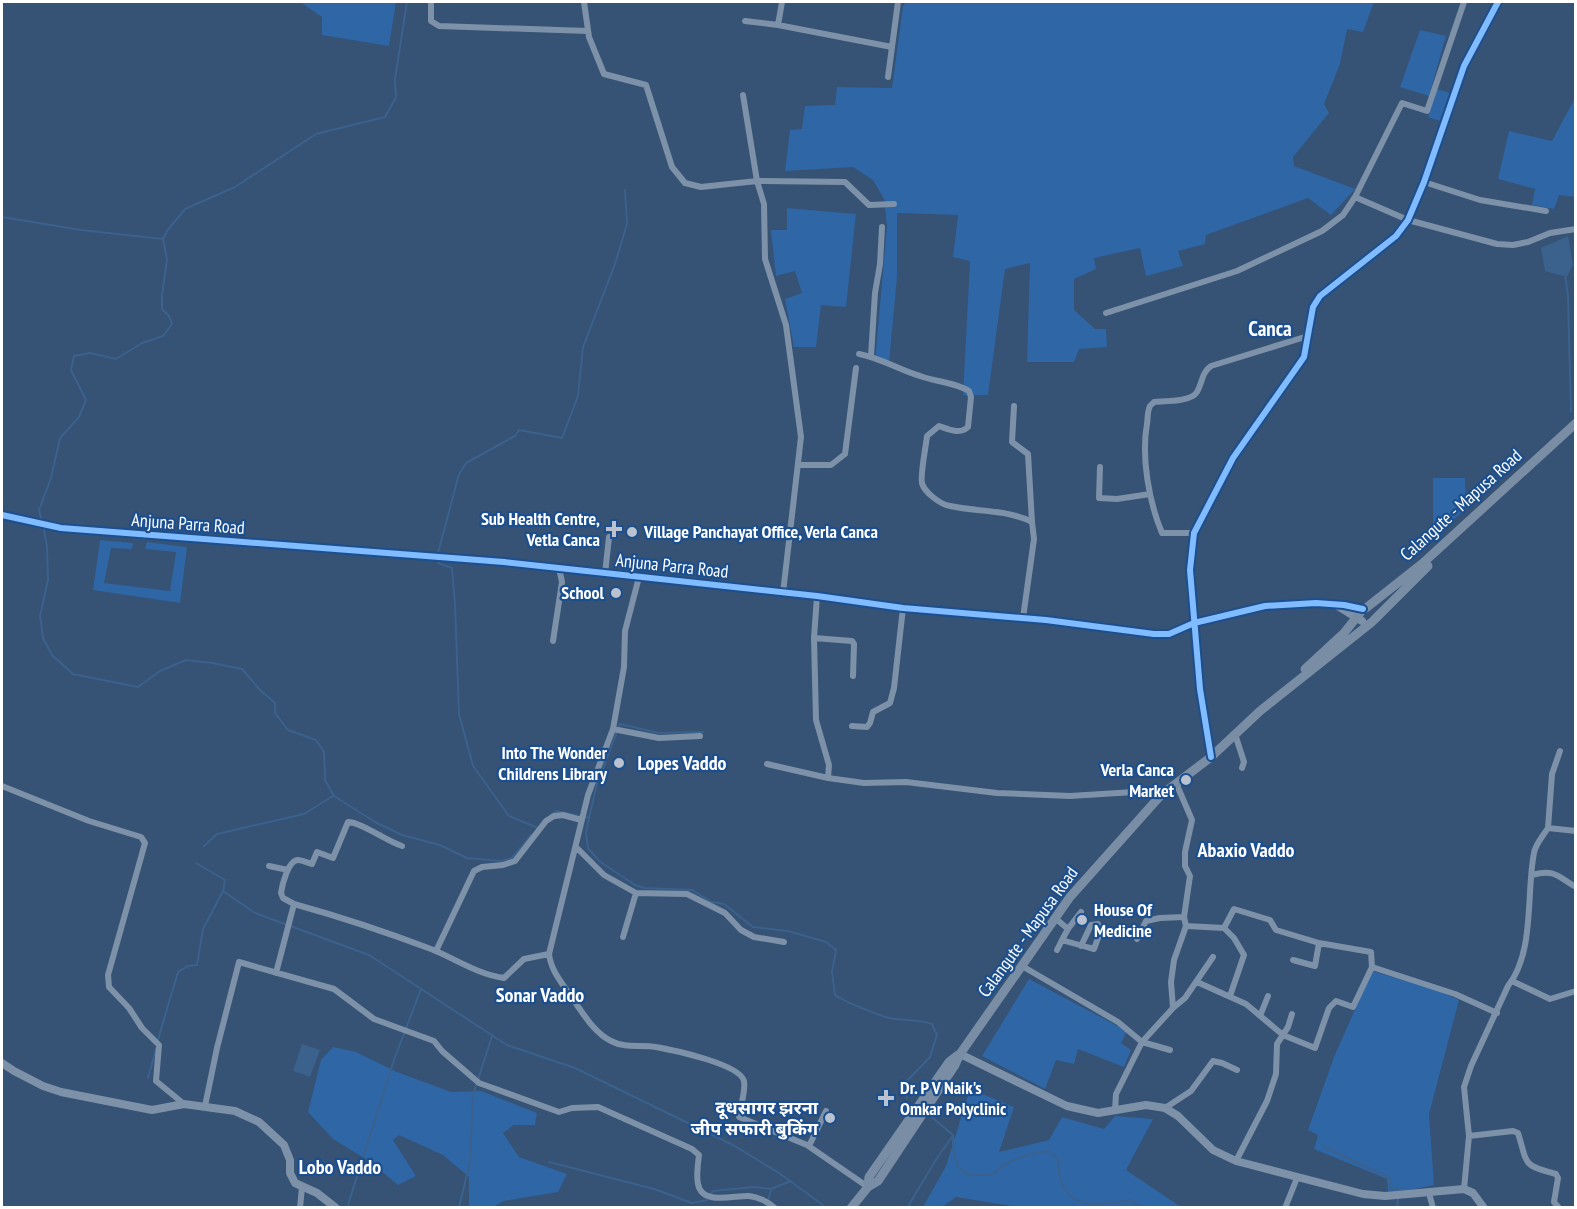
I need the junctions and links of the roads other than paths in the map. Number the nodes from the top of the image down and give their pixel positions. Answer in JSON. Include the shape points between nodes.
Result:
{"nodes":[{"id":1,"x":431,"y":2,"type":"edge"},
{"id":2,"x":584,"y":2,"type":"edge"},
{"id":3,"x":782,"y":2,"type":"edge"},
{"id":4,"x":898,"y":2,"type":"edge"},
{"id":5,"x":1464,"y":2,"type":"edge"},
{"id":6,"x":1498,"y":2,"type":"edge"},
{"id":7,"x":745,"y":21,"type":"dead end"},
{"id":8,"x":778,"y":25,"type":"junction"},
{"id":9,"x":588,"y":31,"type":"junction"},
{"id":10,"x":892,"y":47,"type":"junction"},
{"id":11,"x":888,"y":77,"type":"dead end"},
{"id":12,"x":743,"y":95,"type":"dead end"},
{"id":13,"x":757,"y":181,"type":"junction"},
{"id":14,"x":1424,"y":182,"type":"junction"},
{"id":15,"x":1356,"y":197,"type":"junction"},
{"id":16,"x":894,"y":204,"type":"dead end"},
{"id":17,"x":1546,"y":211,"type":"dead end"},
{"id":18,"x":1408,"y":220,"type":"junction"},
{"id":19,"x":882,"y":227,"type":"dead end"},
{"id":20,"x":1575,"y":229,"type":"edge"},
{"id":21,"x":1106,"y":313,"type":"dead end"},
{"id":22,"x":1308,"y":336,"type":"junction"},
{"id":23,"x":859,"y":354,"type":"dead end"},
{"id":24,"x":871,"y":356,"type":"junction"},
{"id":25,"x":856,"y":368,"type":"dead end"},
{"id":26,"x":1014,"y":406,"type":"dead end"},
{"id":27,"x":1575,"y":423,"type":"edge"},
{"id":28,"x":1575,"y":431,"type":"edge"},
{"id":29,"x":798,"y":465,"type":"junction"},
{"id":30,"x":1100,"y":467,"type":"dead end"},
{"id":31,"x":1150,"y":494,"type":"junction"},
{"id":32,"x":2,"y":515,"type":"edge"},
{"id":33,"x":1032,"y":522,"type":"junction"},
{"id":34,"x":1194,"y":533,"type":"junction"},
{"id":35,"x":609,"y":537,"type":"dead end"},
{"id":36,"x":559,"y":568,"type":"junction"},
{"id":37,"x":605,"y":574,"type":"junction"},
{"id":38,"x":639,"y":578,"type":"junction"},
{"id":39,"x":783,"y":593,"type":"junction"},
{"id":40,"x":817,"y":596,"type":"junction"},
{"id":41,"x":903,"y":608,"type":"junction"},
{"id":42,"x":1365,"y":616,"type":"junction"},
{"id":43,"x":1023,"y":618,"type":"junction"},
{"id":44,"x":1194,"y":623,"type":"junction"},
{"id":45,"x":814,"y":638,"type":"junction"},
{"id":46,"x":553,"y":641,"type":"dead end"},
{"id":47,"x":853,"y":676,"type":"dead end"},
{"id":48,"x":852,"y":726,"type":"dead end"},
{"id":49,"x":613,"y":729,"type":"junction"},
{"id":50,"x":1235,"y":734,"type":"junction"},
{"id":51,"x":700,"y":736,"type":"dead end"},
{"id":52,"x":1560,"y":751,"type":"dead end"},
{"id":53,"x":1210,"y":754,"type":"junction"},
{"id":54,"x":767,"y":764,"type":"dead end"},
{"id":55,"x":1242,"y":768,"type":"dead end"},
{"id":56,"x":828,"y":778,"type":"junction"},
{"id":57,"x":1176,"y":783,"type":"junction"},
{"id":58,"x":2,"y":786,"type":"edge"},
{"id":59,"x":1161,"y":795,"type":"junction"},
{"id":60,"x":582,"y":817,"type":"junction"},
{"id":61,"x":1548,"y":828,"type":"junction"},
{"id":62,"x":1575,"y":831,"type":"edge"},
{"id":63,"x":402,"y":846,"type":"dead end"},
{"id":64,"x":576,"y":847,"type":"junction"},
{"id":65,"x":269,"y":866,"type":"dead end"},
{"id":66,"x":288,"y":870,"type":"junction"},
{"id":67,"x":1532,"y":875,"type":"junction"},
{"id":68,"x":1575,"y":887,"type":"edge"},
{"id":69,"x":636,"y":893,"type":"junction"},
{"id":70,"x":294,"y":904,"type":"junction"},
{"id":71,"x":1080,"y":912,"type":"dead end"},
{"id":72,"x":1184,"y":916,"type":"junction"},
{"id":73,"x":1055,"y":918,"type":"junction"},
{"id":74,"x":1186,"y":926,"type":"junction"},
{"id":75,"x":1224,"y":928,"type":"junction"},
{"id":76,"x":1068,"y":929,"type":"junction"},
{"id":77,"x":623,"y":937,"type":"dead end"},
{"id":78,"x":1137,"y":939,"type":"dead end"},
{"id":79,"x":1062,"y":940,"type":"junction"},
{"id":80,"x":784,"y":942,"type":"dead end"},
{"id":81,"x":1319,"y":943,"type":"junction"},
{"id":82,"x":1081,"y":946,"type":"dead end"},
{"id":83,"x":1057,"y":950,"type":"dead end"},
{"id":84,"x":436,"y":951,"type":"junction"},
{"id":85,"x":549,"y":954,"type":"junction"},
{"id":86,"x":1213,"y":957,"type":"dead end"},
{"id":87,"x":1293,"y":960,"type":"dead end"},
{"id":88,"x":1022,"y":966,"type":"junction"},
{"id":89,"x":1372,"y":967,"type":"junction"},
{"id":90,"x":276,"y":973,"type":"junction"},
{"id":91,"x":1512,"y":981,"type":"junction"},
{"id":92,"x":1197,"y":982,"type":"junction"},
{"id":93,"x":1575,"y":992,"type":"edge"},
{"id":94,"x":1230,"y":996,"type":"junction"},
{"id":95,"x":1268,"y":996,"type":"dead end"},
{"id":96,"x":1173,"y":1008,"type":"junction"},
{"id":97,"x":1497,"y":1013,"type":"junction"},
{"id":98,"x":1292,"y":1014,"type":"dead end"},
{"id":99,"x":1260,"y":1016,"type":"junction"},
{"id":100,"x":1283,"y":1035,"type":"junction"},
{"id":101,"x":1142,"y":1041,"type":"junction"},
{"id":102,"x":1170,"y":1050,"type":"dead end"},
{"id":103,"x":960,"y":1054,"type":"junction"},
{"id":104,"x":2,"y":1063,"type":"edge"},
{"id":105,"x":1237,"y":1070,"type":"dead end"},
{"id":106,"x":184,"y":1104,"type":"junction"},
{"id":107,"x":205,"y":1106,"type":"junction"},
{"id":108,"x":1165,"y":1108,"type":"junction"},
{"id":109,"x":825,"y":1111,"type":"dead end"},
{"id":110,"x":1115,"y":1111,"type":"junction"},
{"id":111,"x":1468,"y":1136,"type":"junction"},
{"id":112,"x":809,"y":1146,"type":"junction"},
{"id":113,"x":1236,"y":1161,"type":"junction"},
{"id":114,"x":1297,"y":1178,"type":"junction"},
{"id":115,"x":302,"y":1187,"type":"junction"},
{"id":116,"x":868,"y":1187,"type":"junction"},
{"id":117,"x":1464,"y":1189,"type":"junction"},
{"id":118,"x":1427,"y":1193,"type":"junction"},
{"id":119,"x":300,"y":1208,"type":"edge"},
{"id":120,"x":336,"y":1208,"type":"edge"},
{"id":121,"x":775,"y":1208,"type":"edge"},
{"id":122,"x":851,"y":1208,"type":"edge"},
{"id":123,"x":1285,"y":1208,"type":"edge"},
{"id":124,"x":1433,"y":1208,"type":"edge"},
{"id":125,"x":1484,"y":1208,"type":"edge"},
{"id":126,"x":1559,"y":1208,"type":"edge"}],
"edges":[{"from":1,"to":9,"type":"street","via":[[430,21],[438,26]]},
{"from":2,"to":9,"type":"street"},
{"from":3,"to":8,"type":"street"},
{"from":4,"to":10,"type":"street"},
{"from":5,"to":15,"type":"street","via":[[1427,111],[1402,103]]},
{"from":6,"to":14,"type":"street","via":[[1464,66]]},
{"from":7,"to":8,"type":"street"},
{"from":8,"to":10,"type":"street"},
{"from":9,"to":13,"type":"street","via":[[604,74],[646,85],[672,167],[685,183],[701,188]]},
{"from":10,"to":11,"type":"street"},
{"from":12,"to":13,"type":"street"},
{"from":13,"to":16,"type":"street","via":[[845,182],[869,205]]},
{"from":13,"to":29,"type":"street","via":[[764,204],[765,259],[788,336],[801,437]]},
{"from":14,"to":17,"type":"street","via":[[1480,200]]},
{"from":14,"to":18,"type":"street"},
{"from":15,"to":18,"type":"street"},
{"from":15,"to":21,"type":"street","via":[[1343,215],[1322,231],[1237,271]]},
{"from":18,"to":20,"type":"street","via":[[1513,245]]},
{"from":18,"to":22,"type":"street","via":[[1396,236],[1320,296],[1313,307]]},
{"from":19,"to":24,"type":"street"},
{"from":22,"to":31,"type":"street","via":[[1211,366],[1204,371],[1197,393],[1191,398],[1154,402],[1150,406],[1145,431]]},
{"from":22,"to":34,"type":"street","via":[[1304,357],[1233,458]]},
{"from":23,"to":24,"type":"street"},
{"from":24,"to":33,"type":"street","via":[[969,391],[968,427],[958,431],[939,426],[927,436],[922,483],[928,492],[947,506],[991,511]]},
{"from":25,"to":29,"type":"street","via":[[845,454],[831,465]]},
{"from":26,"to":33,"type":"street","via":[[1012,442],[1028,454]]},
{"from":27,"to":42,"type":"main road","name":"Calangute - Mapusa Road"},
{"from":28,"to":42,"type":"main road","name":"Calangute - Mapusa Road","via":[[1428,566]]},
{"from":29,"to":39,"type":"street"},
{"from":30,"to":31,"type":"street","via":[[1099,498]]},
{"from":31,"to":34,"type":"street","via":[[1162,533]]},
{"from":32,"to":36,"type":"street","name":"Anjuna Parra Road","via":[[72,529]]},
{"from":33,"to":43,"type":"street","via":[[1034,539]]},
{"from":34,"to":44,"type":"street","via":[[1190,570]]},
{"from":35,"to":37,"type":"street"},
{"from":36,"to":37,"type":"street","name":"Anjuna Parra Road"},
{"from":36,"to":46,"type":"street","via":[[562,582]]},
{"from":37,"to":38,"type":"street","name":"Anjuna Parra Road"},
{"from":38,"to":39,"type":"street","name":"Anjuna Parra Road"},
{"from":38,"to":49,"type":"street","via":[[625,632],[624,667]]},
{"from":39,"to":40,"type":"street","name":"Anjuna Parra Road"},
{"from":40,"to":41,"type":"street","name":"Anjuna Parra Road"},
{"from":40,"to":45,"type":"street"},
{"from":41,"to":43,"type":"street","name":"Anjuna Parra Road"},
{"from":41,"to":48,"type":"street","via":[[890,704],[873,712],[867,727]]},
{"from":42,"to":44,"type":"street","name":"Anjuna Parra Road","via":[[1336,605],[1288,603]]},
{"from":42,"to":50,"type":"main road","name":"Calangute - Mapusa Road"},
{"from":42,"to":53,"type":"main road","name":"Calangute - Mapusa Road","via":[[1259,706]]},
{"from":43,"to":44,"type":"street","name":"Anjuna Parra Road","via":[[1154,634],[1169,634]]},
{"from":44,"to":53,"type":"street"},
{"from":45,"to":47,"type":"street","via":[[852,641]]},
{"from":45,"to":56,"type":"street","via":[[816,720],[829,765]]},
{"from":49,"to":51,"type":"street","via":[[659,738]]},
{"from":49,"to":60,"type":"street"},
{"from":50,"to":53,"type":"main road","name":"Calangute - Mapusa Road"},
{"from":50,"to":55,"type":"street","via":[[1244,762]]},
{"from":52,"to":61,"type":"street","via":[[1552,774]]},
{"from":53,"to":57,"type":"main road","name":"Calangute - Mapusa Road"},
{"from":54,"to":56,"type":"street"},
{"from":56,"to":59,"type":"street","via":[[997,793],[1071,796],[1150,791]]},
{"from":57,"to":59,"type":"main road","name":"Calangute - Mapusa Road"},
{"from":57,"to":72,"type":"street","via":[[1192,820],[1185,852],[1190,876]]},
{"from":58,"to":106,"type":"street","via":[[141,837],[145,843],[108,975],[109,987],[159,1045],[156,1081]]},
{"from":59,"to":73,"type":"main road","name":"Calangute - Mapusa Road"},
{"from":60,"to":64,"type":"street"},
{"from":60,"to":84,"type":"street","via":[[554,816],[515,861],[474,871]]},
{"from":61,"to":62,"type":"street"},
{"from":61,"to":67,"type":"street","via":[[1534,850]]},
{"from":63,"to":66,"type":"street","via":[[348,822],[333,858],[317,852],[312,864],[298,860]]},
{"from":64,"to":69,"type":"street","via":[[604,875]]},
{"from":64,"to":85,"type":"street"},
{"from":65,"to":66,"type":"street"},
{"from":66,"to":70,"type":"street","via":[[281,893]]},
{"from":67,"to":68,"type":"street","via":[[1556,873]]},
{"from":67,"to":91,"type":"street","via":[[1523,952]]},
{"from":69,"to":77,"type":"street"},
{"from":69,"to":80,"type":"street","via":[[687,894],[725,913],[754,937]]},
{"from":70,"to":84,"type":"street","via":[[356,921]]},
{"from":70,"to":90,"type":"street"},
{"from":71,"to":76,"type":"street"},
{"from":72,"to":74,"type":"street"},
{"from":72,"to":78,"type":"street","via":[[1146,921]]},
{"from":73,"to":76,"type":"street"},
{"from":73,"to":88,"type":"main road","name":"Calangute - Mapusa Road"},
{"from":74,"to":75,"type":"street"},
{"from":74,"to":96,"type":"street","via":[[1174,960]]},
{"from":75,"to":81,"type":"street","via":[[1234,909],[1270,920],[1276,930]]},
{"from":75,"to":94,"type":"street","via":[[1244,955]]},
{"from":76,"to":79,"type":"street"},
{"from":79,"to":82,"type":"street"},
{"from":79,"to":83,"type":"street"},
{"from":81,"to":87,"type":"street","via":[[1315,966]]},
{"from":81,"to":89,"type":"street","via":[[1371,952]]},
{"from":84,"to":85,"type":"street","via":[[487,976],[504,978],[524,959]]},
{"from":85,"to":112,"type":"street","via":[[555,975],[592,1026],[611,1041],[631,1047],[654,1046],[723,1064],[740,1073],[744,1081],[739,1117]]},
{"from":86,"to":92,"type":"street"},
{"from":88,"to":101,"type":"street","via":[[1118,1022]]},
{"from":88,"to":103,"type":"main road","name":"Calangute - Mapusa Road"},
{"from":89,"to":97,"type":"street","via":[[1455,994]]},
{"from":89,"to":100,"type":"street","via":[[1353,1007],[1336,1001],[1329,1008],[1315,1048]]},
{"from":90,"to":107,"type":"street","via":[[239,962]]},
{"from":90,"to":121,"type":"street","via":[[334,989],[374,1019],[434,1041],[478,1083],[560,1112],[598,1107],[692,1149],[699,1155],[700,1190],[722,1199],[750,1196]]},
{"from":91,"to":93,"type":"street","via":[[1550,999]]},
{"from":91,"to":97,"type":"street"},
{"from":92,"to":94,"type":"street"},
{"from":92,"to":96,"type":"street"},
{"from":94,"to":99,"type":"street"},
{"from":95,"to":99,"type":"street"},
{"from":96,"to":101,"type":"street"},
{"from":97,"to":111,"type":"street","via":[[1464,1087]]},
{"from":98,"to":100,"type":"street"},
{"from":99,"to":100,"type":"street"},
{"from":100,"to":113,"type":"street","via":[[1277,1044],[1276,1074],[1267,1101]]},
{"from":101,"to":102,"type":"street"},
{"from":101,"to":110,"type":"street","via":[[1116,1094]]},
{"from":103,"to":110,"type":"street","via":[[1067,1106],[1098,1113]]},
{"from":103,"to":116,"type":"main road","name":"Calangute - Mapusa Road","via":[[914,1119],[878,1181]]},
{"from":104,"to":106,"type":"street","via":[[61,1092],[152,1110]]},
{"from":105,"to":108,"type":"street","via":[[1213,1061],[1191,1091]]},
{"from":106,"to":107,"type":"street"},
{"from":107,"to":115,"type":"street","via":[[235,1111],[259,1122],[284,1145],[290,1173]]},
{"from":108,"to":110,"type":"street","via":[[1127,1107]]},
{"from":108,"to":113,"type":"street","via":[[1213,1150]]},
{"from":109,"to":112,"type":"street"},
{"from":111,"to":117,"type":"street"},
{"from":111,"to":126,"type":"street","via":[[1518,1133],[1526,1162],[1556,1174],[1554,1202]]},
{"from":112,"to":116,"type":"street"},
{"from":113,"to":114,"type":"street"},
{"from":114,"to":118,"type":"street","via":[[1385,1196]]},
{"from":114,"to":123,"type":"street"},
{"from":115,"to":119,"type":"street"},
{"from":115,"to":120,"type":"street"},
{"from":116,"to":122,"type":"main road","name":"Calangute - Mapusa Road"},
{"from":117,"to":118,"type":"street"},
{"from":117,"to":125,"type":"street","via":[[1473,1193]]},
{"from":118,"to":124,"type":"street"}]}
